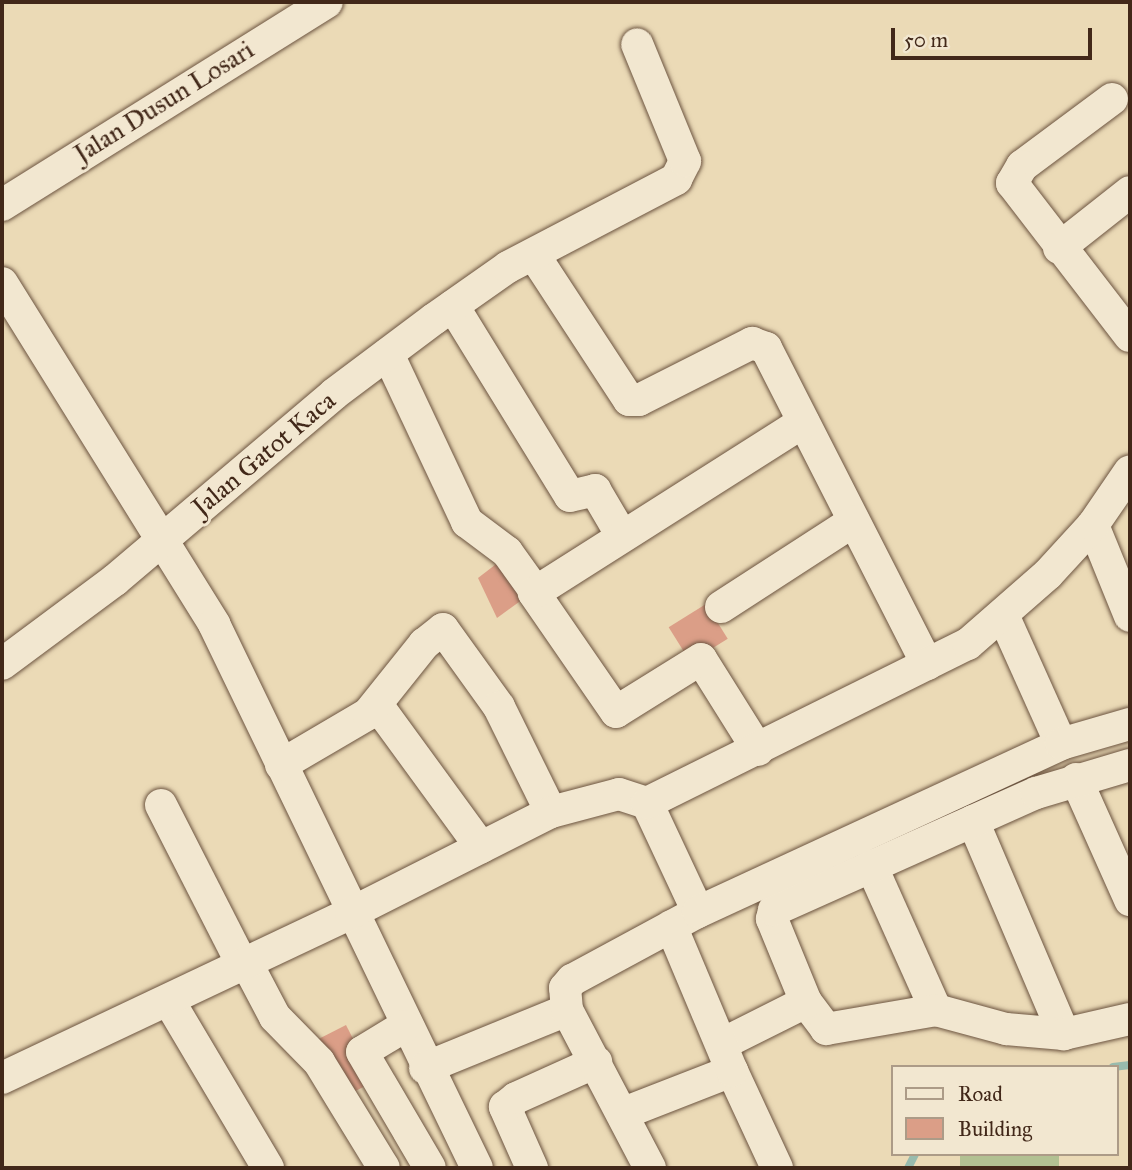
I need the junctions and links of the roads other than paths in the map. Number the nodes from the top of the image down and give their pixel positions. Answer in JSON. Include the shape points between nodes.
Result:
{"nodes":[{"id":1,"x":327,"y":2,"type":"edge"},
{"id":2,"x":637,"y":44,"type":"dead end"},
{"id":3,"x":1112,"y":99,"type":"dead end"},
{"id":4,"x":1130,"y":192,"type":"edge"},
{"id":5,"x":2,"y":205,"type":"edge"},
{"id":6,"x":1059,"y":248,"type":"junction"},
{"id":7,"x":534,"y":255,"type":"junction"},
{"id":8,"x":2,"y":283,"type":"edge"},
{"id":9,"x":453,"y":306,"type":"junction"},
{"id":10,"x":11,"y":319,"type":"edge"},
{"id":11,"x":1130,"y":337,"type":"edge"},
{"id":12,"x":388,"y":354,"type":"junction"},
{"id":13,"x":803,"y":422,"type":"junction"},
{"id":14,"x":1130,"y":471,"type":"edge"},
{"id":15,"x":854,"y":522,"type":"junction"},
{"id":16,"x":1093,"y":525,"type":"junction"},
{"id":17,"x":622,"y":536,"type":"junction"},
{"id":18,"x":162,"y":540,"type":"junction"},
{"id":19,"x":535,"y":591,"type":"junction"},
{"id":20,"x":721,"y":607,"type":"dead end"},
{"id":21,"x":1003,"y":615,"type":"junction"},
{"id":22,"x":1130,"y":616,"type":"edge"},
{"id":23,"x":2,"y":664,"type":"edge"},
{"id":24,"x":928,"y":664,"type":"junction"},
{"id":25,"x":378,"y":706,"type":"junction"},
{"id":26,"x":1130,"y":724,"type":"edge"},
{"id":27,"x":1061,"y":744,"type":"junction"},
{"id":28,"x":758,"y":750,"type":"junction"},
{"id":29,"x":281,"y":765,"type":"junction"},
{"id":30,"x":1130,"y":765,"type":"edge"},
{"id":31,"x":1076,"y":779,"type":"junction"},
{"id":32,"x":647,"y":803,"type":"junction"},
{"id":33,"x":162,"y":804,"type":"dead end"},
{"id":34,"x":551,"y":812,"type":"junction"},
{"id":35,"x":973,"y":821,"type":"junction"},
{"id":36,"x":481,"y":847,"type":"junction"},
{"id":37,"x":871,"y":865,"type":"junction"},
{"id":38,"x":1130,"y":900,"type":"edge"},
{"id":39,"x":351,"y":914,"type":"junction"},
{"id":40,"x":685,"y":919,"type":"junction"},
{"id":41,"x":244,"y":963,"type":"junction"},
{"id":42,"x":169,"y":1001,"type":"junction"},
{"id":43,"x":806,"y":1002,"type":"junction"},
{"id":44,"x":567,"y":1010,"type":"junction"},
{"id":45,"x":936,"y":1010,"type":"junction"},
{"id":46,"x":1130,"y":1020,"type":"edge"},
{"id":47,"x":405,"y":1026,"type":"junction"},
{"id":48,"x":1064,"y":1034,"type":"junction"},
{"id":49,"x":727,"y":1057,"type":"junction"},
{"id":50,"x":596,"y":1062,"type":"junction"},
{"id":51,"x":425,"y":1068,"type":"junction"},
{"id":52,"x":2,"y":1078,"type":"edge"},
{"id":53,"x":624,"y":1112,"type":"junction"},
{"id":54,"x":268,"y":1168,"type":"edge"},
{"id":55,"x":384,"y":1168,"type":"edge"},
{"id":56,"x":430,"y":1168,"type":"edge"},
{"id":57,"x":477,"y":1168,"type":"edge"},
{"id":58,"x":532,"y":1168,"type":"edge"},
{"id":59,"x":650,"y":1168,"type":"edge"},
{"id":60,"x":777,"y":1168,"type":"edge"}],
"edges":[{"from":1,"to":5,"type":"street","name":"Jalan Dusun Losari"},
{"from":2,"to":7,"type":"street","name":"Jalan Gatot Kaca","via":[[684,168],[676,178]]},
{"from":3,"to":6,"type":"street","via":[[1015,174],[1017,194]]},
{"from":4,"to":6,"type":"street"},
{"from":6,"to":11,"type":"street"},
{"from":7,"to":9,"type":"street","name":"Jalan Gatot Kaca"},
{"from":7,"to":13,"type":"street","via":[[629,400],[639,400],[758,342],[766,348]]},
{"from":8,"to":10,"type":"street"},
{"from":9,"to":12,"type":"street","name":"Jalan Gatot Kaca"},
{"from":9,"to":17,"type":"street","via":[[570,496],[595,490]]},
{"from":10,"to":18,"type":"street"},
{"from":12,"to":18,"type":"street","name":"Jalan Gatot Kaca"},
{"from":12,"to":19,"type":"street","via":[[467,522],[507,552]]},
{"from":13,"to":15,"type":"street"},
{"from":13,"to":17,"type":"street"},
{"from":14,"to":16,"type":"street"},
{"from":15,"to":20,"type":"street"},
{"from":15,"to":24,"type":"street"},
{"from":16,"to":21,"type":"street"},
{"from":16,"to":22,"type":"street"},
{"from":17,"to":19,"type":"street"},
{"from":18,"to":23,"type":"street","name":"Jalan Gatot Kaca"},
{"from":18,"to":29,"type":"street","via":[[238,669]]},
{"from":19,"to":28,"type":"street","via":[[616,712],[701,659]]},
{"from":21,"to":24,"type":"street","via":[[968,644]]},
{"from":21,"to":27,"type":"street"},
{"from":24,"to":28,"type":"street"},
{"from":25,"to":29,"type":"street","via":[[349,729]]},
{"from":25,"to":34,"type":"street","via":[[424,644],[439,630],[445,631],[499,707]]},
{"from":25,"to":36,"type":"street"},
{"from":26,"to":27,"type":"street"},
{"from":27,"to":40,"type":"street"},
{"from":28,"to":32,"type":"street"},
{"from":29,"to":39,"type":"street"},
{"from":30,"to":31,"type":"street"},
{"from":31,"to":35,"type":"street"},
{"from":31,"to":38,"type":"street"},
{"from":32,"to":34,"type":"street","via":[[619,794]]},
{"from":32,"to":40,"type":"street"},
{"from":33,"to":41,"type":"street"},
{"from":34,"to":36,"type":"street"},
{"from":35,"to":37,"type":"street"},
{"from":35,"to":48,"type":"street"},
{"from":36,"to":39,"type":"street"},
{"from":37,"to":43,"type":"street","via":[[774,909],[772,919]]},
{"from":37,"to":45,"type":"street"},
{"from":39,"to":41,"type":"street"},
{"from":39,"to":47,"type":"street"},
{"from":40,"to":44,"type":"street","via":[[572,980],[565,988]]},
{"from":40,"to":49,"type":"street"},
{"from":41,"to":42,"type":"street"},
{"from":41,"to":55,"type":"street","via":[[275,1017],[319,1062]]},
{"from":42,"to":52,"type":"street"},
{"from":42,"to":54,"type":"street"},
{"from":43,"to":45,"type":"street","via":[[826,1029]]},
{"from":43,"to":49,"type":"street"},
{"from":44,"to":50,"type":"street"},
{"from":44,"to":51,"type":"street"},
{"from":45,"to":48,"type":"street","via":[[1006,1029]]},
{"from":46,"to":48,"type":"street"},
{"from":47,"to":51,"type":"street"},
{"from":47,"to":56,"type":"street","via":[[362,1052]]},
{"from":49,"to":53,"type":"street"},
{"from":49,"to":60,"type":"street"},
{"from":50,"to":53,"type":"street"},
{"from":50,"to":58,"type":"street","via":[[505,1107]]},
{"from":51,"to":57,"type":"street"},
{"from":53,"to":59,"type":"street"}]}
